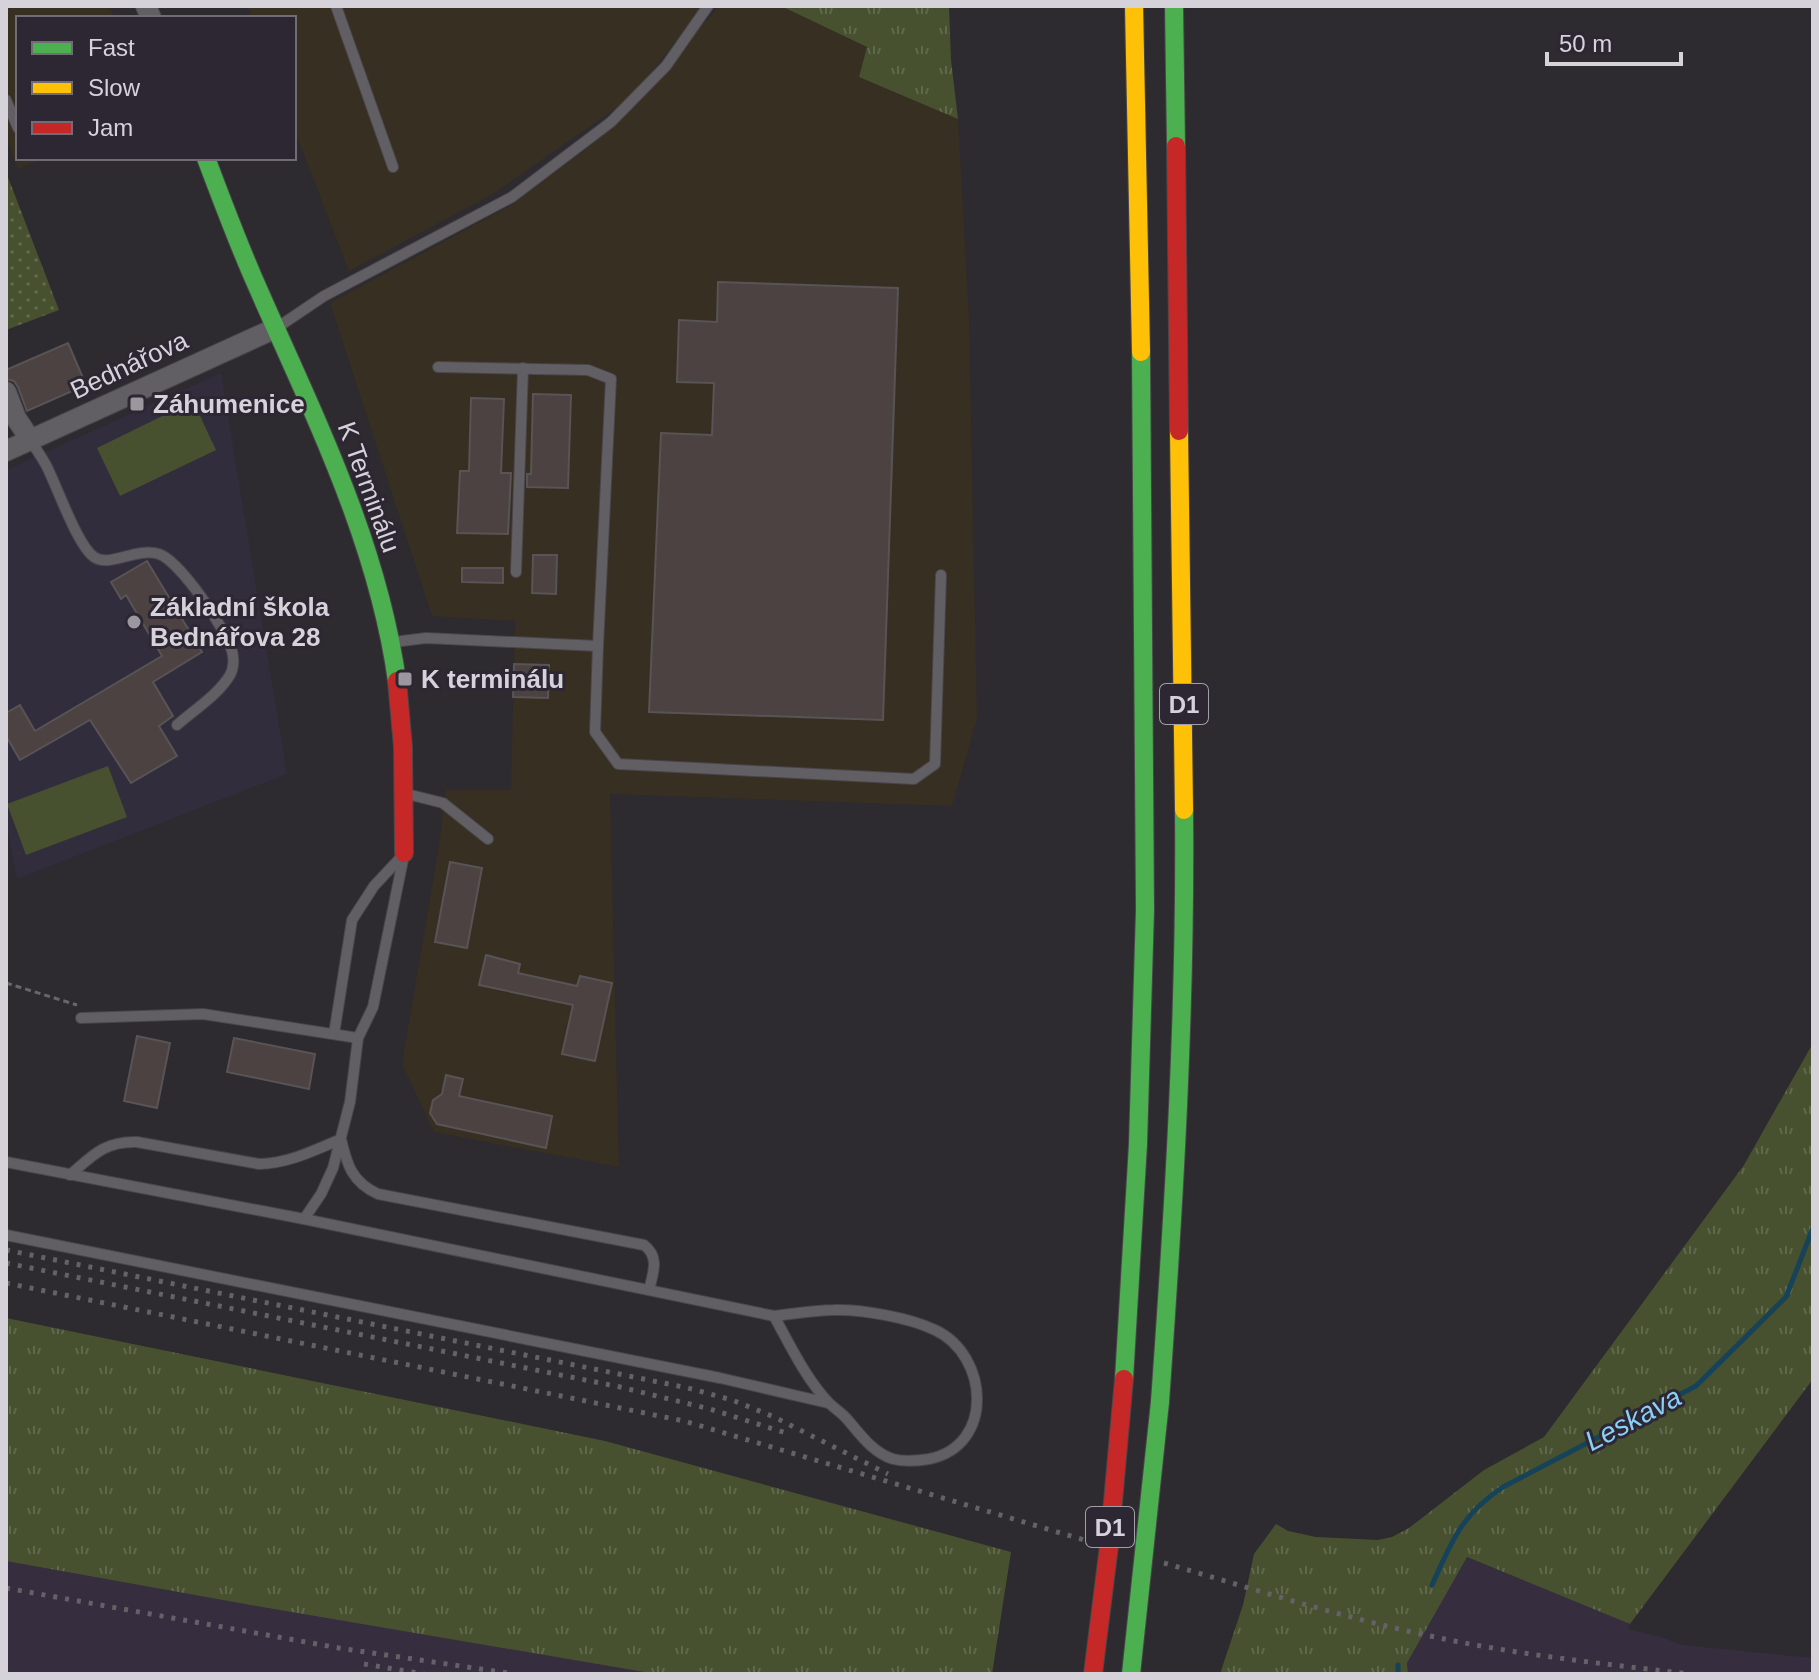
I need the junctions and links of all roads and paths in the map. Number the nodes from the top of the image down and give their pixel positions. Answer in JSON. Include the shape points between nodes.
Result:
{"nodes":[{"id":1,"x":336,"y":6,"type":"edge"},
{"id":2,"x":708,"y":6,"type":"edge"},
{"id":3,"x":1134,"y":6,"type":"edge"},
{"id":4,"x":1174,"y":6,"type":"edge"},
{"id":5,"x":6,"y":100,"type":"edge"},
{"id":6,"x":16,"y":123,"type":"edge"},
{"id":7,"x":207,"y":160,"type":"edge"},
{"id":8,"x":393,"y":167,"type":"dead end"},
{"id":9,"x":276,"y":328,"type":"junction"},
{"id":10,"x":438,"y":367,"type":"dead end"},
{"id":11,"x":523,"y":368,"type":"junction"},
{"id":12,"x":6,"y":392,"type":"edge"},
{"id":13,"x":30,"y":439,"type":"junction"},
{"id":14,"x":6,"y":451,"type":"edge"},
{"id":15,"x":516,"y":572,"type":"dead end"},
{"id":16,"x":941,"y":575,"type":"dead end"},
{"id":17,"x":391,"y":642,"type":"junction"},
{"id":18,"x":598,"y":646,"type":"junction"},
{"id":19,"x":177,"y":725,"type":"dead end"},
{"id":20,"x":405,"y":794,"type":"junction"},
{"id":21,"x":488,"y":839,"type":"dead end"},
{"id":22,"x":404,"y":853,"type":"junction"},
{"id":23,"x":6,"y":983,"type":"edge"},
{"id":24,"x":115,"y":1017,"type":"junction"},
{"id":25,"x":81,"y":1018,"type":"dead end"},
{"id":26,"x":334,"y":1034,"type":"junction"},
{"id":27,"x":358,"y":1038,"type":"junction"},
{"id":28,"x":341,"y":1139,"type":"junction"},
{"id":29,"x":6,"y":1162,"type":"edge"},
{"id":30,"x":70,"y":1175,"type":"junction"},
{"id":31,"x":304,"y":1219,"type":"junction"},
{"id":32,"x":6,"y":1235,"type":"edge"},
{"id":33,"x":649,"y":1290,"type":"junction"},
{"id":34,"x":774,"y":1316,"type":"junction"},
{"id":35,"x":828,"y":1403,"type":"junction"},
{"id":36,"x":1093,"y":1674,"type":"edge"},
{"id":37,"x":1131,"y":1674,"type":"edge"}],
"edges":[{"from":1,"to":8,"type":"lane"},
{"from":2,"to":9,"type":"lane","via":[[666,66],[611,122],[512,197],[324,296]]},
{"from":3,"to":36,"type":"main road","number":"D1","bridge":true,"via":[[1145,912],[1124,1379]]},
{"from":4,"to":37,"type":"main road","number":"D1","bridge":true,"via":[[1185,912],[1177,1159],[1160,1402]]},
{"from":5,"to":6,"type":"lane"},
{"from":7,"to":9,"type":"main road","name":"K Terminálu"},
{"from":9,"to":13,"type":"street","name":"Bednářova"},
{"from":9,"to":17,"type":"main road","name":"K Terminálu","via":[[325,440],[367,555]]},
{"from":10,"to":11,"type":"lane"},
{"from":11,"to":15,"type":"lane"},
{"from":11,"to":18,"type":"lane","via":[[588,370],[611,379]]},
{"from":12,"to":13,"type":"street"},
{"from":13,"to":14,"type":"street","name":"Bednářova"},
{"from":13,"to":19,"type":"lane","via":[[93,556],[110,560],[147,552],[168,558],[229,644],[230,675]]},
{"from":16,"to":18,"type":"lane","via":[[935,764],[914,779],[618,764],[595,732]]},
{"from":17,"to":18,"type":"lane","via":[[426,638]]},
{"from":17,"to":20,"type":"main road","name":"K Terminálu","via":[[400,696]]},
{"from":20,"to":21,"type":"lane","via":[[443,803]]},
{"from":20,"to":22,"type":"main road","name":"K Terminálu"},
{"from":22,"to":26,"type":"lane","via":[[352,920]]},
{"from":22,"to":27,"type":"lane","via":[[373,1007]]},
{"from":23,"to":24,"type":"path"},
{"from":24,"to":25,"type":"lane"},
{"from":24,"to":26,"type":"lane","via":[[203,1014]]},
{"from":26,"to":27,"type":"lane"},
{"from":27,"to":28,"type":"lane"},
{"from":28,"to":30,"type":"lane","via":[[278,1164],[122,1142],[107,1145]]},
{"from":28,"to":31,"type":"lane","via":[[321,1194]]},
{"from":28,"to":33,"type":"lane","via":[[354,1178],[378,1194],[644,1245],[655,1260]]},
{"from":29,"to":30,"type":"lane"},
{"from":30,"to":31,"type":"lane"},
{"from":31,"to":33,"type":"lane"},
{"from":32,"to":35,"type":"lane"},
{"from":33,"to":34,"type":"lane"},
{"from":34,"to":35,"type":"lane"},
{"from":34,"to":35,"type":"lane","via":[[853,1310],[936,1330],[963,1353],[978,1396],[973,1426],[963,1439],[937,1457],[907,1461],[874,1448]]}]}
